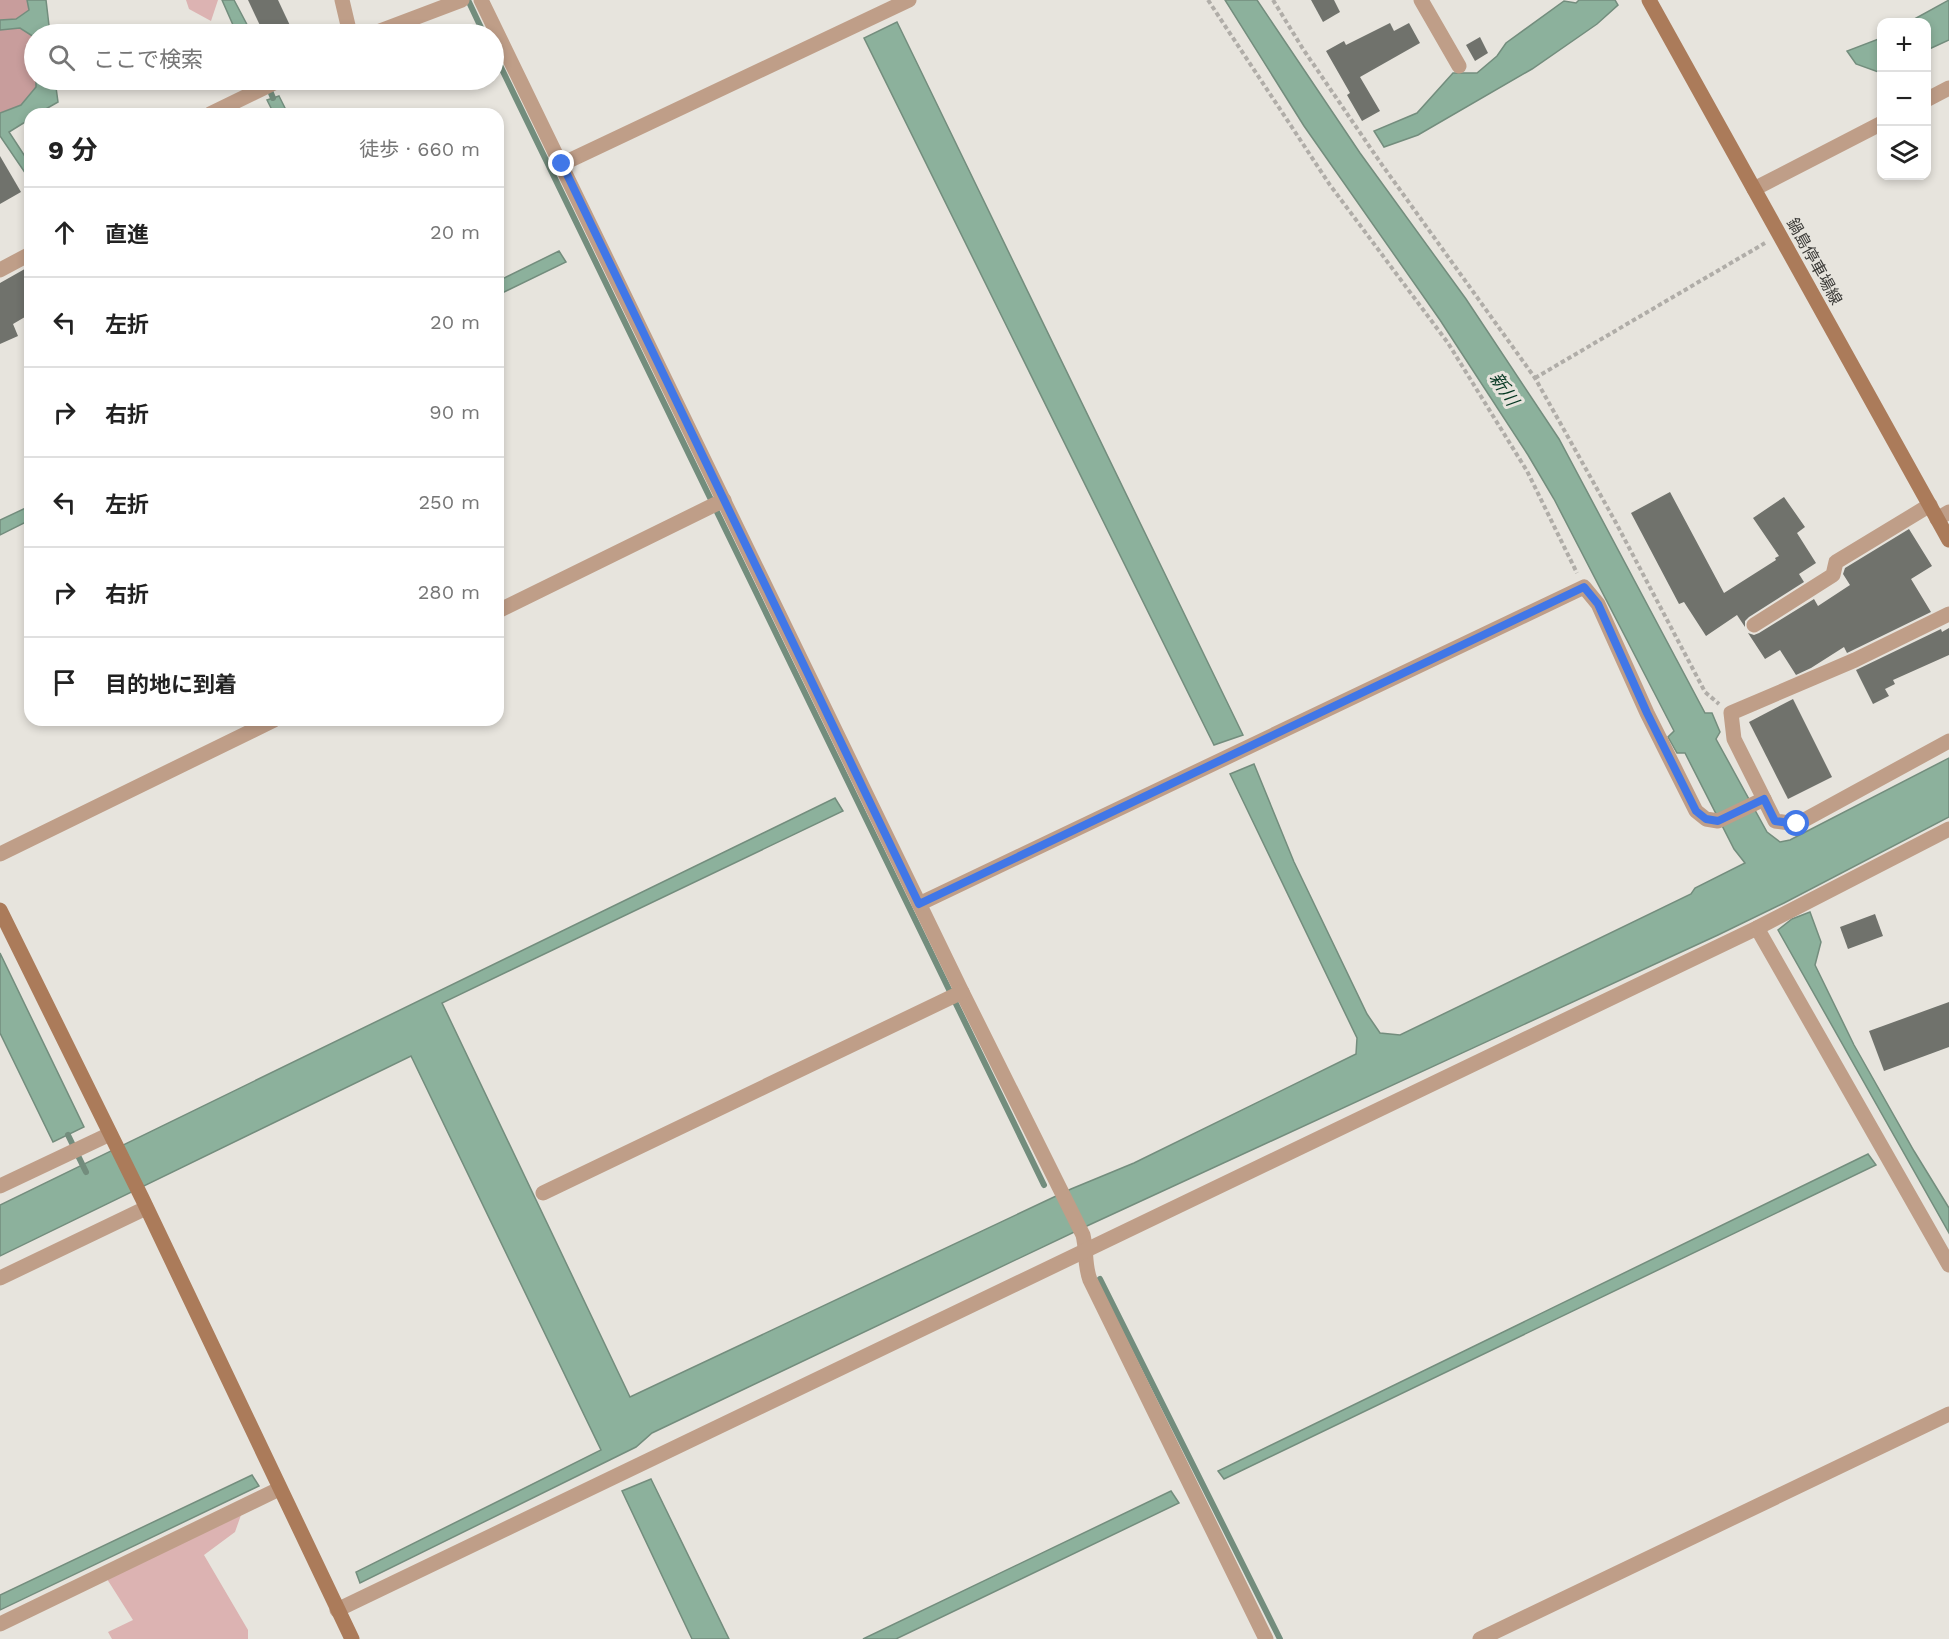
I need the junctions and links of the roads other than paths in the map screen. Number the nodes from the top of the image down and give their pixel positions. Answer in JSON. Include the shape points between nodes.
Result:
{"nodes":[{"id":1,"x":342,"y":0,"type":"edge"},
{"id":2,"x":481,"y":0,"type":"edge"},
{"id":3,"x":909,"y":0,"type":"edge"},
{"id":4,"x":1421,"y":0,"type":"edge"},
{"id":5,"x":1649,"y":0,"type":"edge"},
{"id":6,"x":459,"y":1,"type":"edge"},
{"id":7,"x":348,"y":24,"type":"edge"},
{"id":8,"x":398,"y":24,"type":"edge"},
{"id":9,"x":493,"y":24,"type":"edge"},
{"id":10,"x":504,"y":47,"type":"edge"},
{"id":11,"x":1458,"y":66,"type":"dead end"},
{"id":12,"x":1949,"y":88,"type":"edge"},
{"id":13,"x":260,"y":90,"type":"edge"},
{"id":14,"x":1931,"y":97,"type":"edge"},
{"id":15,"x":222,"y":108,"type":"edge"},
{"id":16,"x":1877,"y":125,"type":"edge"},
{"id":17,"x":562,"y":164,"type":"junction"},
{"id":18,"x":1754,"y":189,"type":"junction"},
{"id":19,"x":24,"y":257,"type":"edge"},
{"id":20,"x":0,"y":270,"type":"edge"},
{"id":21,"x":724,"y":500,"type":"junction"},
{"id":22,"x":1930,"y":505,"type":"junction"},
{"id":23,"x":1943,"y":516,"type":"edge"},
{"id":24,"x":1949,"y":540,"type":"edge"},
{"id":25,"x":504,"y":608,"type":"edge"},
{"id":26,"x":1949,"y":614,"type":"edge"},
{"id":27,"x":1754,"y":625,"type":"dead end"},
{"id":28,"x":262,"y":726,"type":"edge"},
{"id":29,"x":1949,"y":741,"type":"edge"},
{"id":30,"x":1761,"y":801,"type":"junction"},
{"id":31,"x":1949,"y":829,"type":"edge"},
{"id":32,"x":0,"y":854,"type":"edge"},
{"id":33,"x":919,"y":904,"type":"junction"},
{"id":34,"x":0,"y":910,"type":"edge"},
{"id":35,"x":1757,"y":928,"type":"junction"},
{"id":36,"x":955,"y":995,"type":"junction"},
{"id":37,"x":112,"y":1138,"type":"junction"},
{"id":38,"x":0,"y":1186,"type":"edge"},
{"id":39,"x":543,"y":1193,"type":"dead end"},
{"id":40,"x":144,"y":1203,"type":"junction"},
{"id":41,"x":1085,"y":1242,"type":"junction"},
{"id":42,"x":1949,"y":1265,"type":"edge"},
{"id":43,"x":0,"y":1278,"type":"edge"},
{"id":44,"x":1949,"y":1414,"type":"edge"},
{"id":45,"x":279,"y":1488,"type":"junction"},
{"id":46,"x":338,"y":1610,"type":"junction"},
{"id":47,"x":0,"y":1624,"type":"edge"},
{"id":48,"x":350,"y":1638,"type":"edge"},
{"id":49,"x":1266,"y":1639,"type":"edge"},
{"id":50,"x":1480,"y":1639,"type":"edge"}],
"edges":[{"from":1,"to":7,"type":"street"},
{"from":2,"to":9,"type":"street"},
{"from":3,"to":17,"type":"street"},
{"from":4,"to":11,"type":"street"},
{"from":5,"to":18,"type":"street","name":"鍋島停車場線"},
{"from":6,"to":8,"type":"street"},
{"from":10,"to":17,"type":"street"},
{"from":12,"to":14,"type":"street"},
{"from":13,"to":15,"type":"street"},
{"from":16,"to":18,"type":"street"},
{"from":17,"to":21,"type":"street"},
{"from":18,"to":22,"type":"street","name":"鍋島停車場線"},
{"from":19,"to":20,"type":"street"},
{"from":21,"to":25,"type":"street"},
{"from":21,"to":33,"type":"street"},
{"from":22,"to":23,"type":"street","name":"鍋島停車場線"},
{"from":22,"to":27,"type":"street","via":[[1836,562],[1833,575]]},
{"from":23,"to":24,"type":"street","name":"鍋島停車場線"},
{"from":26,"to":30,"type":"street","via":[[1856,660],[1731,713],[1734,740]]},
{"from":28,"to":32,"type":"street"},
{"from":29,"to":30,"type":"street","via":[[1797,824],[1775,821]]},
{"from":30,"to":33,"type":"street","via":[[1718,821],[1706,819],[1696,811],[1598,604],[1584,587]]},
{"from":31,"to":35,"type":"street"},
{"from":33,"to":36,"type":"street"},
{"from":34,"to":37,"type":"street"},
{"from":35,"to":41,"type":"street"},
{"from":35,"to":42,"type":"street"},
{"from":36,"to":39,"type":"street"},
{"from":36,"to":41,"type":"street","via":[[1057,1181]]},
{"from":37,"to":38,"type":"street","via":[[84,1146]]},
{"from":37,"to":40,"type":"street"},
{"from":40,"to":43,"type":"street"},
{"from":40,"to":45,"type":"street"},
{"from":41,"to":46,"type":"street"},
{"from":41,"to":49,"type":"street","via":[[1085,1266],[1090,1280]]},
{"from":44,"to":50,"type":"street"},
{"from":45,"to":46,"type":"street"},
{"from":45,"to":47,"type":"street"},
{"from":46,"to":48,"type":"street"}]}
